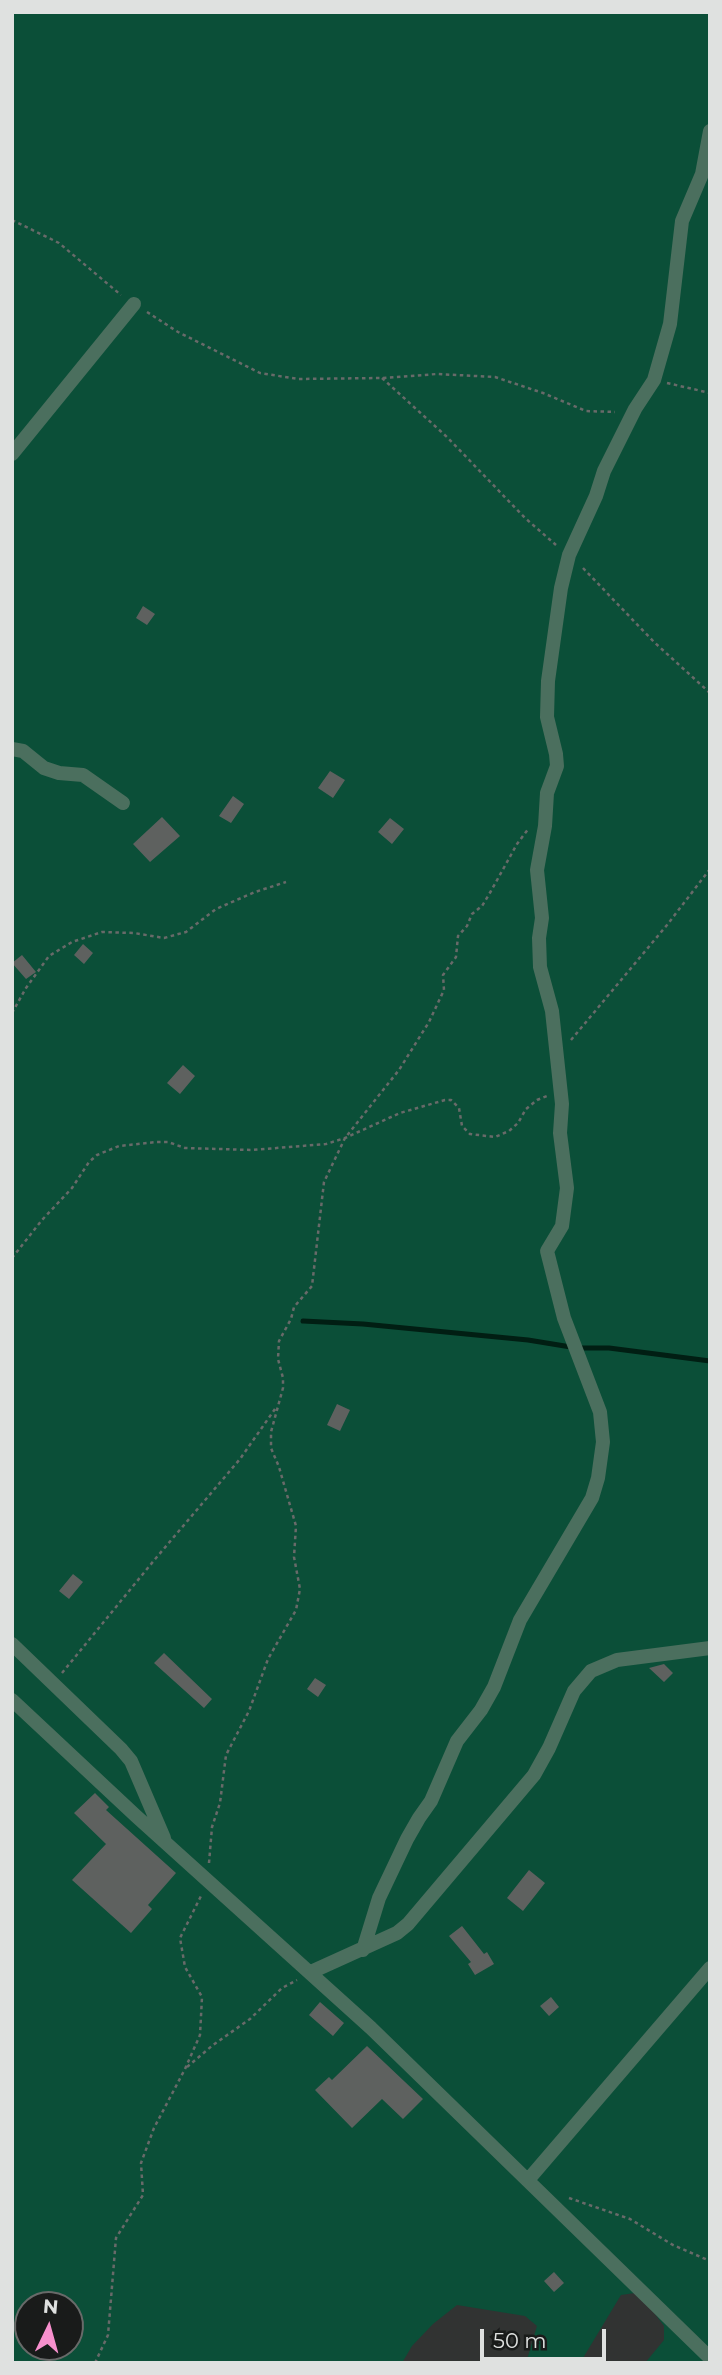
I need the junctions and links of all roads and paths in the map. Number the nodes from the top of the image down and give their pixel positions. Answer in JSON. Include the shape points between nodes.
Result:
{"nodes":[{"id":1,"x":710,"y":131,"type":"edge"},
{"id":2,"x":12,"y":220,"type":"edge"},
{"id":3,"x":134,"y":304,"type":"junction"},
{"id":4,"x":382,"y":378,"type":"junction"},
{"id":5,"x":654,"y":380,"type":"junction"},
{"id":6,"x":710,"y":393,"type":"edge"},
{"id":7,"x":635,"y":409,"type":"junction"},
{"id":8,"x":12,"y":454,"type":"edge"},
{"id":9,"x":569,"y":555,"type":"junction"},
{"id":10,"x":710,"y":693,"type":"edge"},
{"id":11,"x":12,"y":749,"type":"edge"},
{"id":12,"x":122,"y":803,"type":"dead end"},
{"id":13,"x":545,"y":810,"type":"junction"},
{"id":14,"x":710,"y":869,"type":"edge"},
{"id":15,"x":286,"y":881,"type":"dead end"},
{"id":16,"x":12,"y":1013,"type":"edge"},
{"id":17,"x":556,"y":1061,"type":"junction"},
{"id":18,"x":560,"y":1085,"type":"junction"},
{"id":19,"x":345,"y":1138,"type":"junction"},
{"id":20,"x":12,"y":1258,"type":"edge"},
{"id":21,"x":277,"y":1407,"type":"junction"},
{"id":22,"x":12,"y":1644,"type":"edge"},
{"id":23,"x":710,"y":1648,"type":"edge"},
{"id":24,"x":54,"y":1684,"type":"junction"},
{"id":25,"x":12,"y":1700,"type":"edge"},
{"id":26,"x":166,"y":1843,"type":"junction"},
{"id":27,"x":208,"y":1881,"type":"junction"},
{"id":28,"x":363,"y":1950,"type":"junction"},
{"id":29,"x":710,"y":1968,"type":"edge"},
{"id":30,"x":311,"y":1972,"type":"junction"},
{"id":31,"x":185,"y":2069,"type":"junction"},
{"id":32,"x":534,"y":2186,"type":"junction"},
{"id":33,"x":710,"y":2261,"type":"edge"},
{"id":34,"x":710,"y":2358,"type":"edge"},
{"id":35,"x":95,"y":2363,"type":"edge"}],
"edges":[{"from":1,"to":5,"type":"street","via":[[702,174],[682,220],[670,324]]},
{"from":2,"to":3,"type":"path","via":[[59,243]]},
{"from":3,"to":4,"type":"path","via":[[260,373],[299,379]]},
{"from":3,"to":8,"type":"street"},
{"from":4,"to":7,"type":"path","via":[[436,374],[495,377],[586,411]]},
{"from":4,"to":9,"type":"path"},
{"from":5,"to":6,"type":"path"},
{"from":5,"to":7,"type":"street"},
{"from":7,"to":9,"type":"street"},
{"from":9,"to":10,"type":"path"},
{"from":9,"to":13,"type":"street","via":[[548,681],[547,717],[557,766]]},
{"from":11,"to":12,"type":"street","via":[[34,757],[44,768],[83,775]]},
{"from":13,"to":17,"type":"street","via":[[537,870],[542,918],[539,948]]},
{"from":13,"to":19,"type":"path","via":[[524,832],[482,906],[458,936],[456,957],[443,975],[444,989],[429,1023]]},
{"from":14,"to":17,"type":"path"},
{"from":15,"to":16,"type":"path","via":[[216,909],[186,932],[164,938],[102,932],[72,942],[49,956]]},
{"from":17,"to":18,"type":"street"},
{"from":18,"to":19,"type":"path","via":[[526,1109],[509,1131],[495,1137],[470,1133],[462,1126],[459,1108],[445,1100],[400,1113]]},
{"from":18,"to":28,"type":"street","via":[[566,1207],[562,1226],[547,1251],[564,1318],[600,1412],[604,1441],[596,1490],[520,1620],[494,1687],[457,1741],[379,1898]]},
{"from":19,"to":20,"type":"path","via":[[326,1144],[252,1150],[185,1148],[157,1142],[119,1146],[89,1161]]},
{"from":19,"to":21,"type":"path","via":[[324,1182],[313,1286],[294,1307],[279,1341],[283,1378]]},
{"from":21,"to":24,"type":"path","via":[[240,1459]]},
{"from":21,"to":27,"type":"path","via":[[271,1448],[296,1526],[294,1557],[300,1589],[296,1610],[268,1659],[226,1755],[212,1827]]},
{"from":22,"to":24,"type":"street"},
{"from":23,"to":28,"type":"street","via":[[617,1660],[591,1671],[574,1691],[534,1775],[408,1924]]},
{"from":24,"to":26,"type":"street","via":[[131,1761]]},
{"from":25,"to":26,"type":"street"},
{"from":26,"to":27,"type":"street"},
{"from":27,"to":30,"type":"street"},
{"from":27,"to":31,"type":"path","via":[[180,1938],[185,1967],[201,1997],[200,2035]]},
{"from":28,"to":30,"type":"street"},
{"from":29,"to":32,"type":"street"},
{"from":30,"to":31,"type":"path","via":[[282,1989]]},
{"from":30,"to":32,"type":"street"},
{"from":31,"to":35,"type":"path","via":[[141,2163],[143,2195],[116,2238],[108,2335]]},
{"from":32,"to":33,"type":"path","via":[[630,2218]]},
{"from":32,"to":34,"type":"street"}]}
